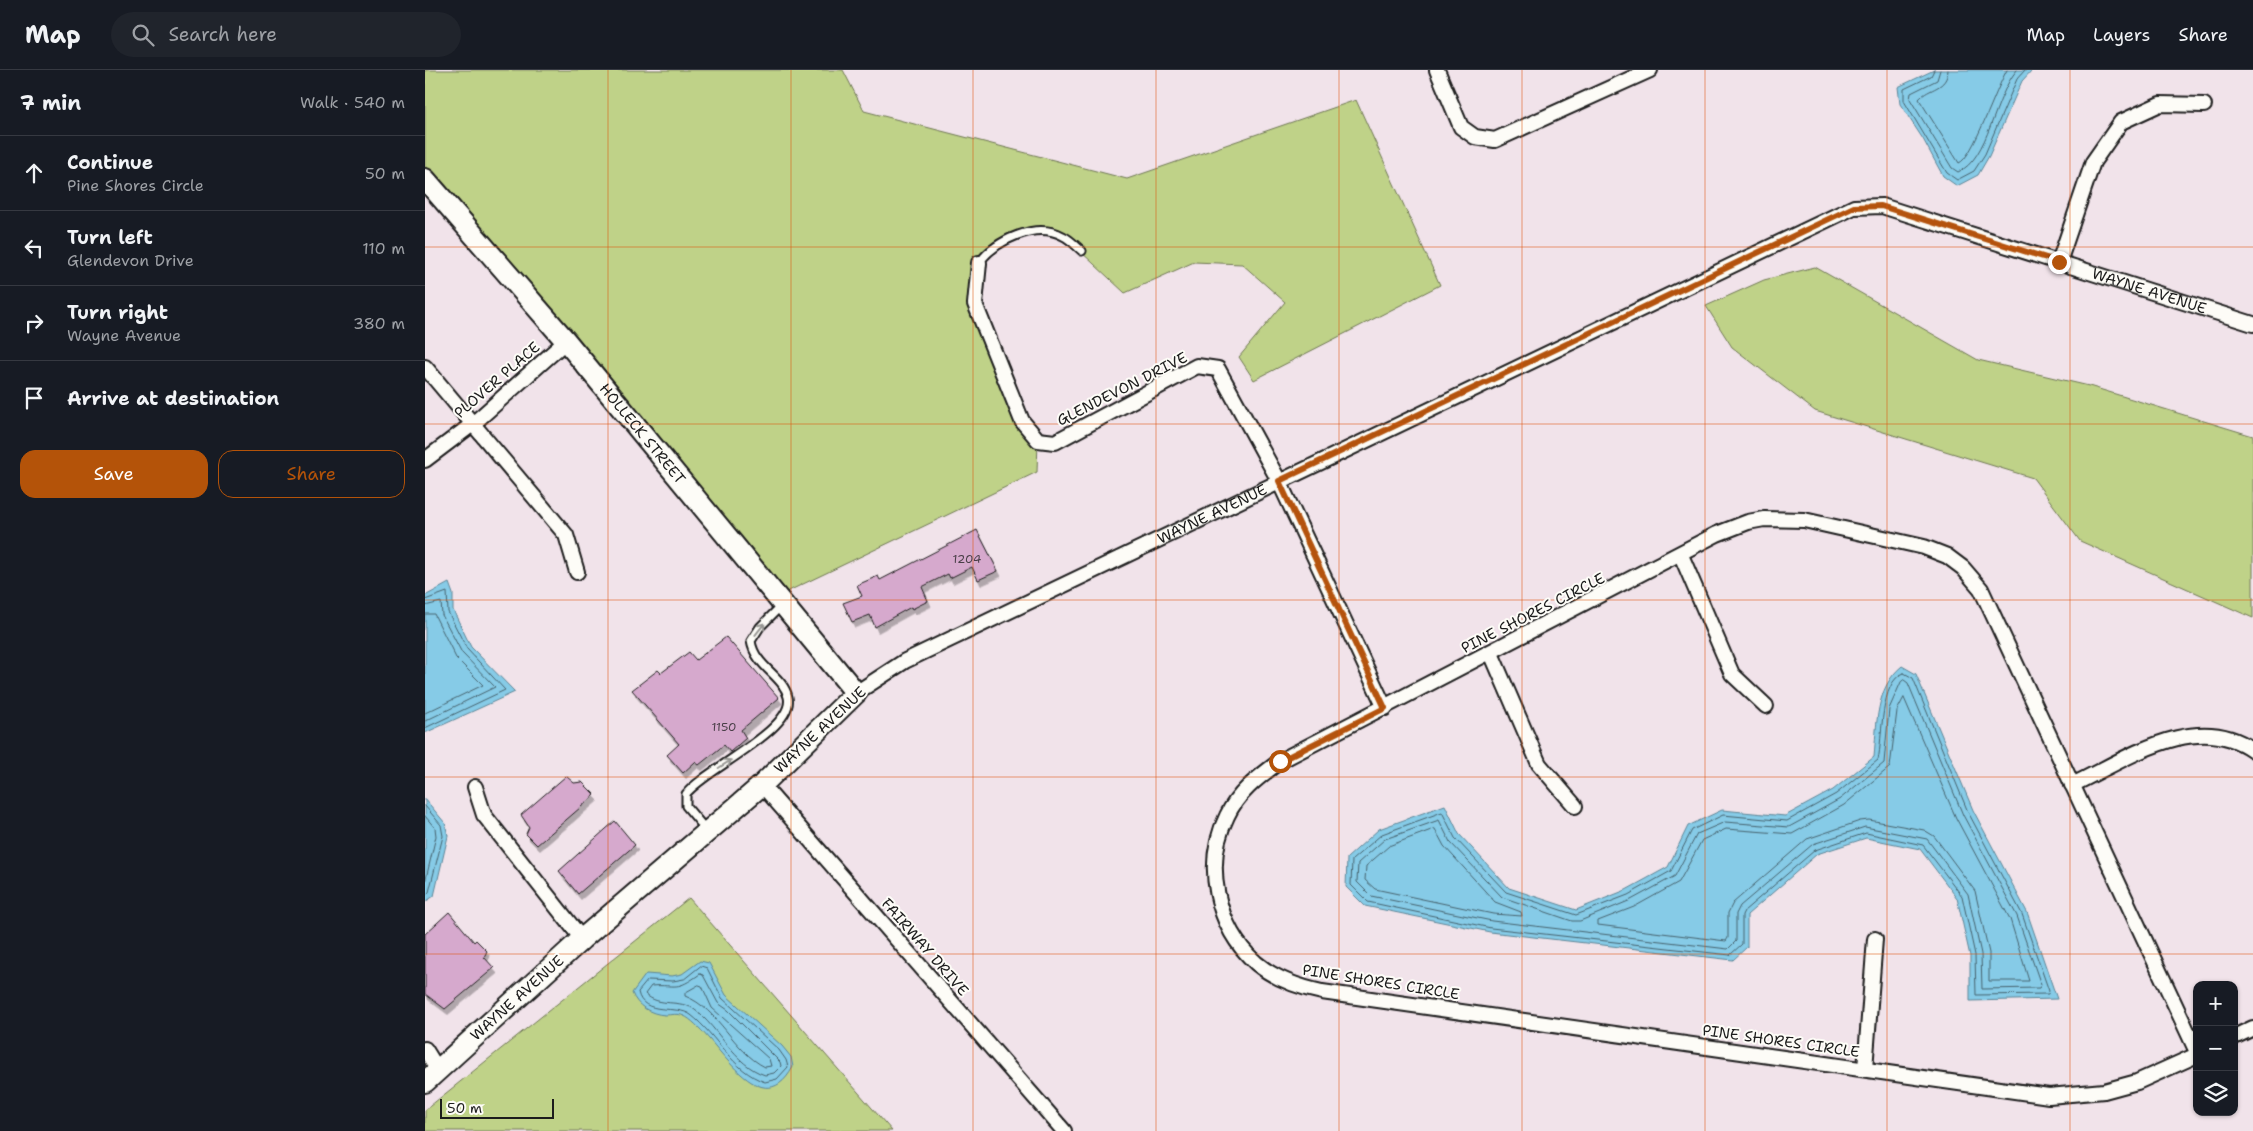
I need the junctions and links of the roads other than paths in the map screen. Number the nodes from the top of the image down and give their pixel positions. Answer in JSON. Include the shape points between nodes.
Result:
{"nodes":[{"id":1,"x":1437,"y":70,"type":"edge"},
{"id":2,"x":1650,"y":70,"type":"edge"},
{"id":3,"x":2204,"y":105,"type":"dead end"},
{"id":4,"x":425,"y":179,"type":"edge"},
{"id":5,"x":1082,"y":251,"type":"dead end"},
{"id":6,"x":2059,"y":262,"type":"junction"},
{"id":7,"x":979,"y":263,"type":"joint"},
{"id":8,"x":2253,"y":324,"type":"edge"},
{"id":9,"x":566,"y":341,"type":"junction"},
{"id":10,"x":425,"y":367,"type":"edge"},
{"id":11,"x":474,"y":423,"type":"junction"},
{"id":12,"x":425,"y":460,"type":"edge"},
{"id":13,"x":1279,"y":481,"type":"junction"},
{"id":14,"x":1681,"y":555,"type":"junction"},
{"id":15,"x":577,"y":572,"type":"dead end"},
{"id":16,"x":782,"y":604,"type":"junction"},
{"id":17,"x":1491,"y":653,"type":"junction"},
{"id":18,"x":856,"y":693,"type":"junction"},
{"id":19,"x":1766,"y":706,"type":"dead end"},
{"id":20,"x":1385,"y":708,"type":"junction"},
{"id":21,"x":2253,"y":750,"type":"edge"},
{"id":22,"x":762,"y":785,"type":"junction"},
{"id":23,"x":2072,"y":785,"type":"junction"},
{"id":24,"x":475,"y":787,"type":"dead end"},
{"id":25,"x":1575,"y":806,"type":"dead end"},
{"id":26,"x":707,"y":832,"type":"junction"},
{"id":27,"x":582,"y":939,"type":"junction"},
{"id":28,"x":1875,"y":939,"type":"dead end"},
{"id":29,"x":2253,"y":1028,"type":"edge"},
{"id":30,"x":2238,"y":1035,"type":"edge"},
{"id":31,"x":2193,"y":1044,"type":"edge"},
{"id":32,"x":425,"y":1049,"type":"edge"},
{"id":33,"x":2193,"y":1055,"type":"edge"},
{"id":34,"x":1865,"y":1069,"type":"junction"},
{"id":35,"x":431,"y":1076,"type":"edge"},
{"id":36,"x":1064,"y":1131,"type":"edge"}],
"edges":[{"from":1,"to":2,"type":"street","via":[[1461,128],[1475,137],[1495,140]]},
{"from":3,"to":6,"type":"street","via":[[2160,104],[2121,122],[2093,162]]},
{"from":4,"to":9,"type":"street","name":"HOLLECK STREET"},
{"from":5,"to":7,"type":"lane","via":[[1063,235],[1037,230],[1016,236],[987,251]]},
{"from":6,"to":8,"type":"street","name":"WAYNE AVENUE"},
{"from":6,"to":13,"type":"street","name":"WAYNE AVENUE","via":[[1881,206],[1854,207]]},
{"from":7,"to":13,"type":"street","name":"GLENDEVON DRIVE","via":[[975,304],[1022,421],[1038,440],[1055,442],[1197,366],[1218,369]]},
{"from":9,"to":11,"type":"street","name":"PLOVER PLACE"},
{"from":9,"to":16,"type":"street","name":"HOLLECK STREET"},
{"from":10,"to":11,"type":"street"},
{"from":11,"to":12,"type":"street","name":"PLOVER PLACE"},
{"from":11,"to":15,"type":"street","via":[[566,535]]},
{"from":13,"to":18,"type":"street","name":"WAYNE AVENUE","via":[[905,660]]},
{"from":13,"to":20,"type":"street","name":"GLENDEVON DRIVE"},
{"from":14,"to":17,"type":"street","name":"PINE SHORES CIRCLE"},
{"from":14,"to":19,"type":"street","via":[[1732,674]]},
{"from":14,"to":23,"type":"street","name":"PINE SHORES CIRCLE","via":[[1717,534],[1765,519],[1804,520],[1924,547],[1947,556],[1963,568],[1981,589]]},
{"from":16,"to":18,"type":"street","name":"HOLLECK STREET"},
{"from":26,"to":16,"type":"lane","one_way":true,"via":[[686,806],[686,794],[779,722],[788,709],[786,692],[760,663],[751,641]]},
{"from":17,"to":20,"type":"street","name":"PINE SHORES CIRCLE"},
{"from":17,"to":25,"type":"street","via":[[1539,764]]},
{"from":18,"to":22,"type":"street","name":"WAYNE AVENUE"},
{"from":20,"to":34,"type":"street","name":"PINE SHORES CIRCLE","via":[[1280,761],[1244,789],[1227,816],[1217,845],[1214,876],[1221,910],[1232,935],[1257,963],[1295,986],[1322,992]]},
{"from":21,"to":23,"type":"street","via":[[2208,733],[2171,738]]},
{"from":22,"to":26,"type":"street","name":"WAYNE AVENUE"},
{"from":22,"to":36,"type":"street","name":"FAIRWAY DRIVE"},
{"from":23,"to":31,"type":"street","name":"PINE SHORES CIRCLE"},
{"from":24,"to":27,"type":"street","via":[[484,815]]},
{"from":26,"to":27,"type":"street","name":"WAYNE AVENUE"},
{"from":27,"to":35,"type":"street","name":"WAYNE AVENUE"},
{"from":28,"to":34,"type":"street"},
{"from":29,"to":30,"type":"street"},
{"from":32,"to":35,"type":"street"},
{"from":33,"to":34,"type":"street","name":"PINE SHORES CIRCLE","via":[[2137,1082],[2104,1091],[2049,1096]]}]}
